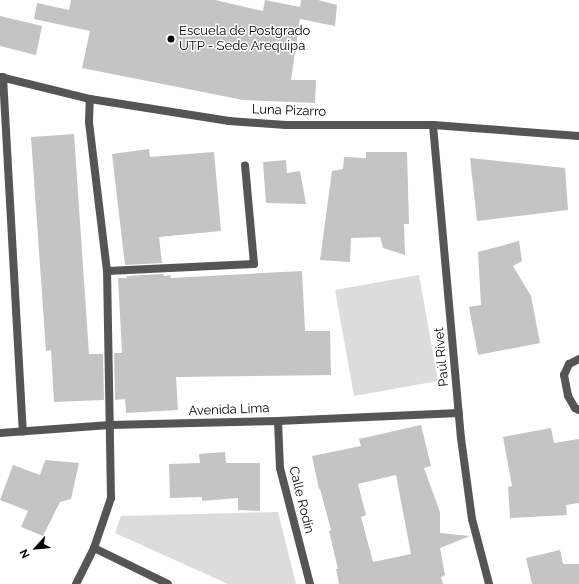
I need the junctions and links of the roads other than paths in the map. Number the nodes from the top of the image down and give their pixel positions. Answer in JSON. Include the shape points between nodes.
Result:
{"nodes":[{"id":1,"x":1,"y":76,"type":"edge"},
{"id":2,"x":90,"y":99,"type":"junction"},
{"id":3,"x":433,"y":125,"type":"junction"},
{"id":4,"x":579,"y":136,"type":"edge"},
{"id":5,"x":245,"y":165,"type":"dead end"},
{"id":6,"x":107,"y":271,"type":"junction"},
{"id":7,"x":579,"y":359,"type":"edge"},
{"id":8,"x":579,"y":410,"type":"edge"},
{"id":9,"x":459,"y":413,"type":"junction"},
{"id":10,"x":278,"y":421,"type":"junction"},
{"id":11,"x":110,"y":425,"type":"junction"},
{"id":12,"x":23,"y":431,"type":"junction"},
{"id":13,"x":0,"y":433,"type":"edge"},
{"id":14,"x":94,"y":548,"type":"junction"},
{"id":15,"x":76,"y":584,"type":"edge"},
{"id":16,"x":168,"y":584,"type":"edge"},
{"id":17,"x":310,"y":584,"type":"edge"},
{"id":18,"x":489,"y":584,"type":"edge"}],
"edges":[{"from":1,"to":2,"type":"street","name":"Luna Pizarro"},
{"from":1,"to":12,"type":"street"},
{"from":2,"to":3,"type":"street","name":"Luna Pizarro","via":[[229,121],[286,125]]},
{"from":2,"to":6,"type":"street","via":[[89,122]]},
{"from":3,"to":4,"type":"street","name":"Luna Pizarro"},
{"from":3,"to":9,"type":"street","name":"Paúl Rivet"},
{"from":5,"to":6,"type":"street","via":[[254,264]]},
{"from":6,"to":11,"type":"street"},
{"from":7,"to":8,"type":"street","via":[[569,364],[564,375],[568,396]]},
{"from":9,"to":10,"type":"street","name":"Avenida Lima"},
{"from":9,"to":18,"type":"street","name":"Paúl Rivet","via":[[472,519]]},
{"from":10,"to":11,"type":"street","name":"Avenida Lima"},
{"from":10,"to":17,"type":"street","name":"Calle Rodín","via":[[280,468]]},
{"from":11,"to":12,"type":"street","name":"Avenida Lima"},
{"from":11,"to":14,"type":"street","via":[[111,498]]},
{"from":12,"to":13,"type":"street","name":"Avenida Lima"},
{"from":14,"to":15,"type":"street"},
{"from":14,"to":16,"type":"street"}]}
